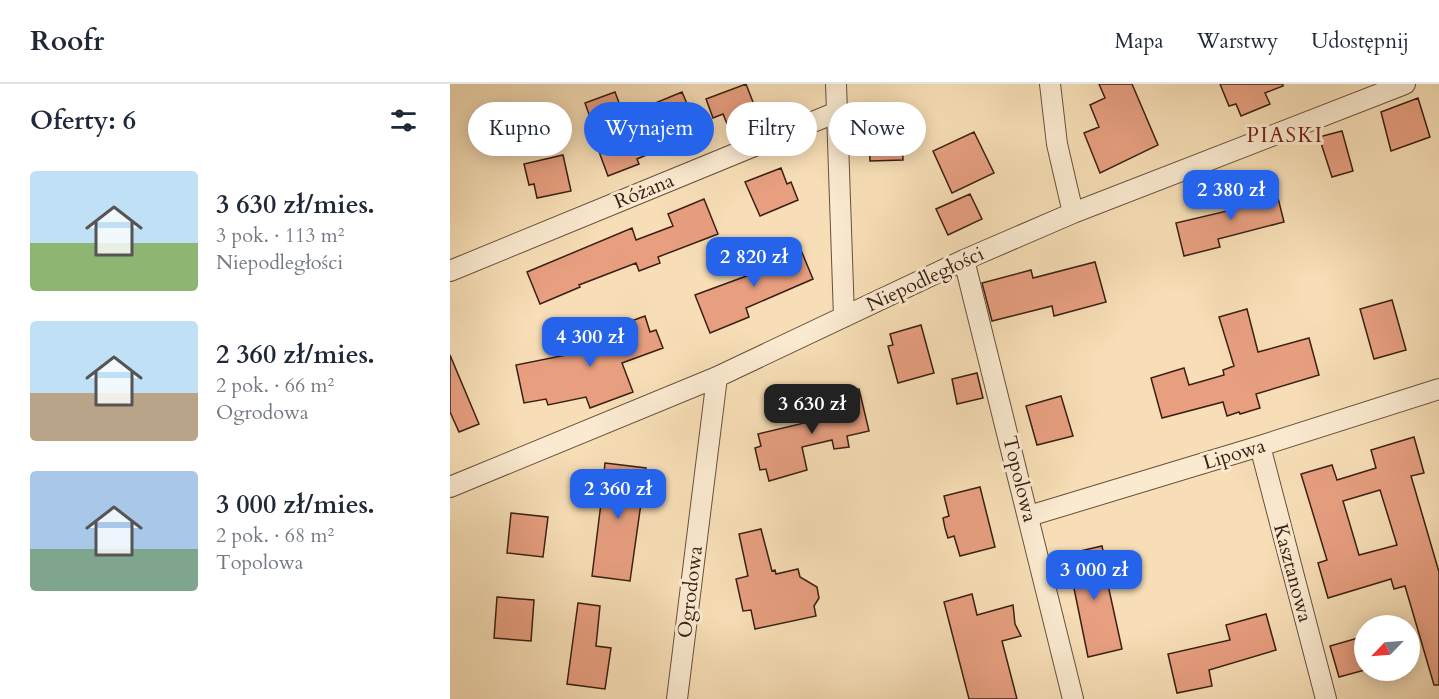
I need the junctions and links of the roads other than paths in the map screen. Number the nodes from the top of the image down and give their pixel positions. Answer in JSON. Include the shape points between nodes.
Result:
{"nodes":[{"id":1,"x":836,"y":84,"type":"edge"},
{"id":2,"x":1050,"y":84,"type":"edge"},
{"id":3,"x":1405,"y":84,"type":"edge"},
{"id":4,"x":837,"y":102,"type":"edge"},
{"id":5,"x":829,"y":115,"type":"edge"},
{"id":6,"x":839,"y":156,"type":"edge"},
{"id":7,"x":1073,"y":213,"type":"junction"},
{"id":8,"x":964,"y":260,"type":"junction"},
{"id":9,"x":450,"y":271,"type":"edge"},
{"id":10,"x":844,"y":317,"type":"junction"},
{"id":11,"x":717,"y":378,"type":"junction"},
{"id":12,"x":1439,"y":389,"type":"edge"},
{"id":13,"x":1260,"y":446,"type":"junction"},
{"id":14,"x":450,"y":487,"type":"edge"},
{"id":15,"x":1029,"y":516,"type":"junction"},
{"id":16,"x":677,"y":699,"type":"edge"},
{"id":17,"x":1073,"y":699,"type":"edge"},
{"id":18,"x":1326,"y":699,"type":"edge"}],
"edges":[{"from":1,"to":4,"type":"street"},
{"from":2,"to":7,"type":"street","via":[[1057,144]]},
{"from":3,"to":7,"type":"street","name":"Niepodległości"},
{"from":5,"to":9,"type":"street","name":"Różana"},
{"from":6,"to":10,"type":"street"},
{"from":7,"to":8,"type":"street","name":"Niepodległości"},
{"from":8,"to":10,"type":"street","name":"Niepodległości"},
{"from":8,"to":15,"type":"street","name":"Topolowa"},
{"from":10,"to":11,"type":"street","name":"Niepodległości"},
{"from":11,"to":14,"type":"street","name":"Niepodległości"},
{"from":11,"to":16,"type":"street","name":"Ogrodowa"},
{"from":12,"to":13,"type":"street","name":"Lipowa"},
{"from":13,"to":15,"type":"street","name":"Lipowa"},
{"from":13,"to":18,"type":"street","name":"Kasztanowa"},
{"from":15,"to":17,"type":"street","name":"Topolowa"}]}
